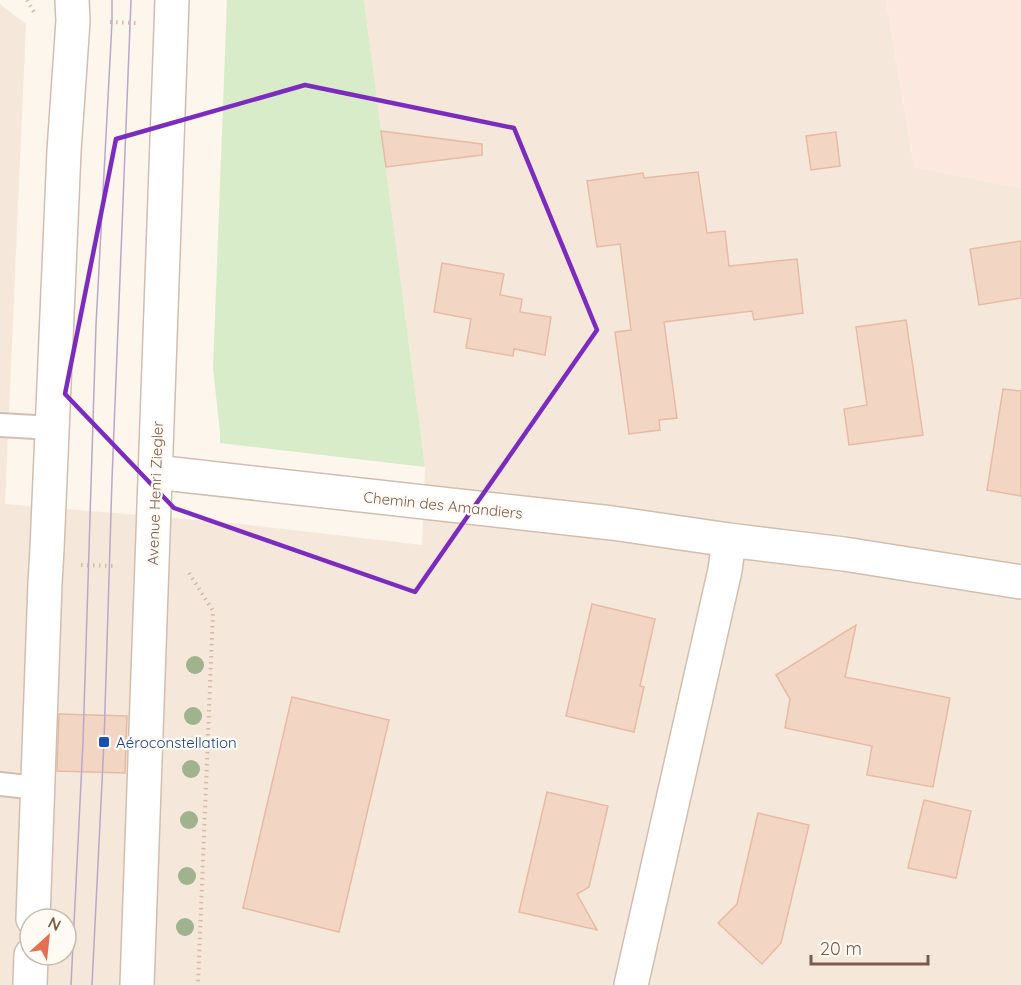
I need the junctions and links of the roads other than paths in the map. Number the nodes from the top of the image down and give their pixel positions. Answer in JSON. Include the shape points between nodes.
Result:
{"nodes":[{"id":1,"x":72,"y":10,"type":"edge"},
{"id":2,"x":171,"y":13,"type":"edge"},
{"id":3,"x":0,"y":425,"type":"edge"},
{"id":4,"x":53,"y":428,"type":"junction"},
{"id":5,"x":155,"y":472,"type":"junction"},
{"id":6,"x":729,"y":540,"type":"junction"},
{"id":7,"x":1021,"y":582,"type":"edge"},
{"id":8,"x":0,"y":784,"type":"edge"},
{"id":9,"x":37,"y":788,"type":"junction"},
{"id":10,"x":33,"y":907,"type":"edge"},
{"id":11,"x":31,"y":967,"type":"edge"},
{"id":12,"x":30,"y":985,"type":"edge"},
{"id":13,"x":138,"y":985,"type":"edge"},
{"id":14,"x":631,"y":985,"type":"edge"}],
"edges":[{"from":1,"to":4,"type":"street"},
{"from":2,"to":5,"type":"street","name":"Avenue Henri Ziegler"},
{"from":3,"to":4,"type":"lane"},
{"from":4,"to":9,"type":"street"},
{"from":5,"to":6,"type":"street","name":"Chemin des Amandiers","via":[[612,523]]},
{"from":5,"to":13,"type":"street","name":"Avenue Henri Ziegler"},
{"from":6,"to":7,"type":"street","name":"Chemin des Amandiers"},
{"from":6,"to":14,"type":"street"},
{"from":8,"to":9,"type":"lane"},
{"from":9,"to":10,"type":"street"},
{"from":11,"to":12,"type":"street"}]}
